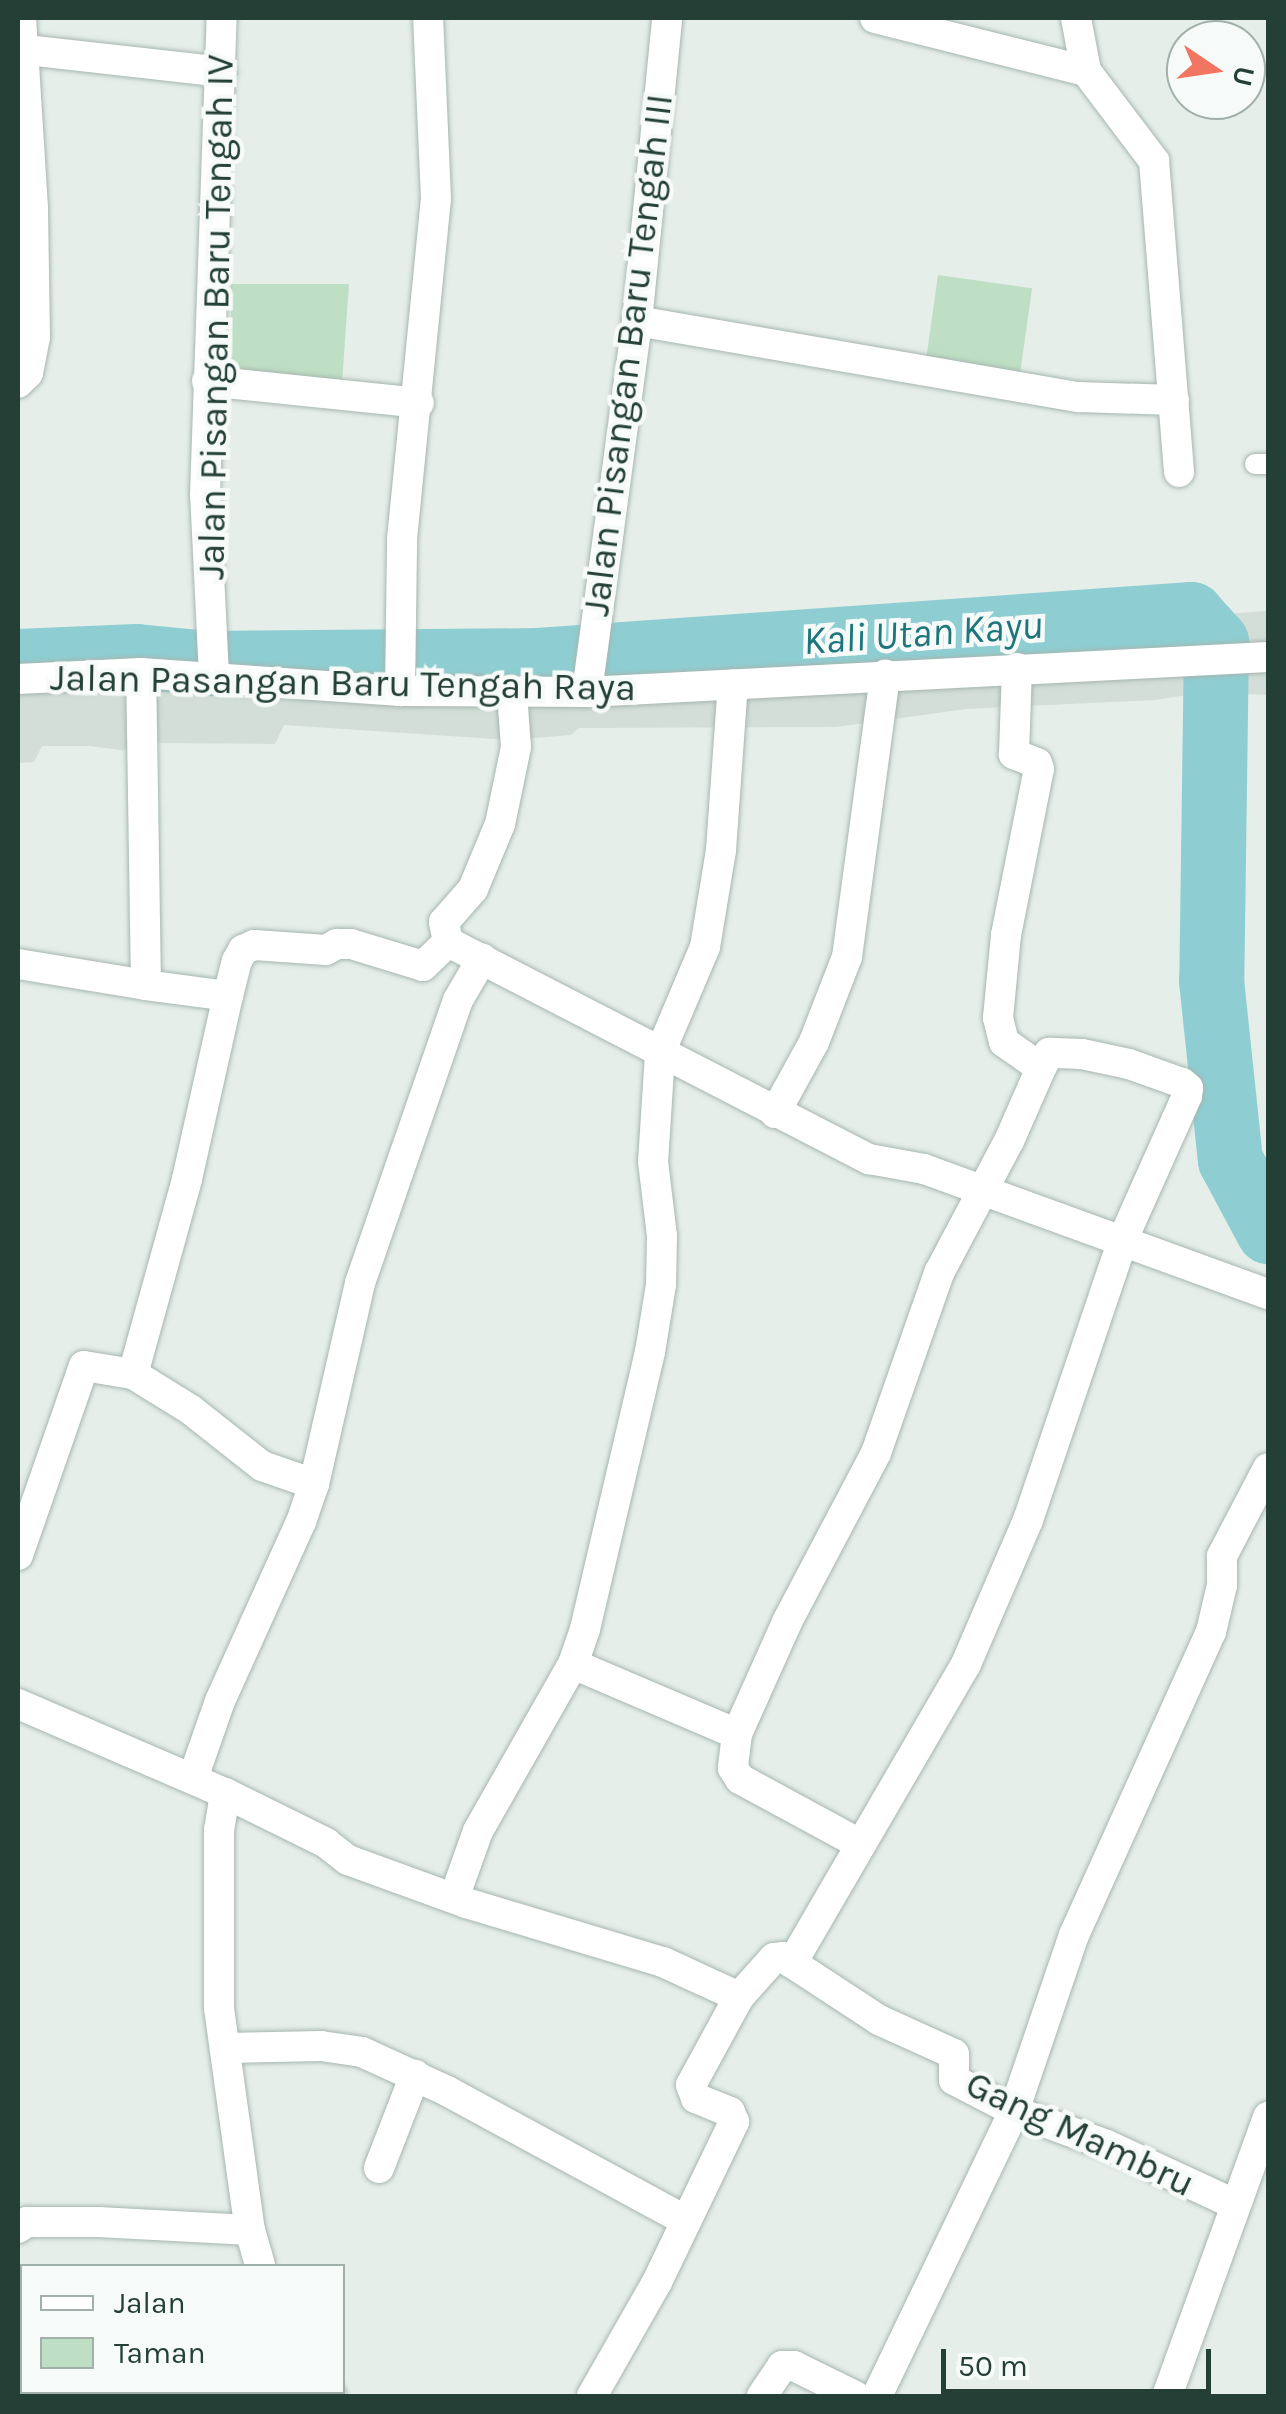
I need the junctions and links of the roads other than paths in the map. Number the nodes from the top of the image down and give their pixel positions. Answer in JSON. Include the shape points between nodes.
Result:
{"nodes":[{"id":1,"x":21,"y":18,"type":"edge"},
{"id":2,"x":222,"y":18,"type":"edge"},
{"id":3,"x":428,"y":18,"type":"edge"},
{"id":4,"x":667,"y":18,"type":"edge"},
{"id":5,"x":875,"y":18,"type":"edge"},
{"id":6,"x":1076,"y":18,"type":"edge"},
{"id":7,"x":20,"y":49,"type":"edge"},
{"id":8,"x":1086,"y":71,"type":"junction"},
{"id":9,"x":222,"y":72,"type":"junction"},
{"id":10,"x":637,"y":321,"type":"junction"},
{"id":11,"x":207,"y":382,"type":"junction"},
{"id":12,"x":18,"y":383,"type":"edge"},
{"id":13,"x":1174,"y":400,"type":"junction"},
{"id":14,"x":418,"y":403,"type":"junction"},
{"id":15,"x":1179,"y":472,"type":"dead end"},
{"id":16,"x":1268,"y":657,"type":"edge"},
{"id":17,"x":214,"y":667,"type":"junction"},
{"id":18,"x":1017,"y":668,"type":"junction"},
{"id":19,"x":142,"y":674,"type":"junction"},
{"id":20,"x":400,"y":674,"type":"junction"},
{"id":21,"x":886,"y":675,"type":"junction"},
{"id":22,"x":18,"y":679,"type":"edge"},
{"id":23,"x":734,"y":684,"type":"junction"},
{"id":24,"x":587,"y":692,"type":"junction"},
{"id":25,"x":512,"y":693,"type":"junction"},
{"id":26,"x":448,"y":942,"type":"junction"},
{"id":27,"x":482,"y":959,"type":"junction"},
{"id":28,"x":18,"y":964,"type":"edge"},
{"id":29,"x":146,"y":985,"type":"junction"},
{"id":30,"x":228,"y":996,"type":"junction"},
{"id":31,"x":660,"y":1053,"type":"junction"},
{"id":32,"x":1041,"y":1068,"type":"junction"},
{"id":33,"x":775,"y":1113,"type":"junction"},
{"id":34,"x":980,"y":1189,"type":"junction"},
{"id":35,"x":1123,"y":1238,"type":"junction"},
{"id":36,"x":1268,"y":1294,"type":"edge"},
{"id":37,"x":133,"y":1374,"type":"junction"},
{"id":38,"x":1268,"y":1468,"type":"edge"},
{"id":39,"x":314,"y":1484,"type":"junction"},
{"id":40,"x":18,"y":1555,"type":"edge"},
{"id":41,"x":573,"y":1664,"type":"junction"},
{"id":42,"x":18,"y":1704,"type":"edge"},
{"id":43,"x":737,"y":1734,"type":"junction"},
{"id":44,"x":193,"y":1778,"type":"junction"},
{"id":45,"x":225,"y":1792,"type":"junction"},
{"id":46,"x":858,"y":1843,"type":"junction"},
{"id":47,"x":454,"y":1898,"type":"junction"},
{"id":48,"x":792,"y":1963,"type":"junction"},
{"id":49,"x":738,"y":1998,"type":"junction"},
{"id":50,"x":225,"y":2048,"type":"junction"},
{"id":51,"x":415,"y":2074,"type":"junction"},
{"id":52,"x":1014,"y":2110,"type":"junction"},
{"id":53,"x":1265,"y":2138,"type":"edge"},
{"id":54,"x":378,"y":2168,"type":"dead end"},
{"id":55,"x":1234,"y":2204,"type":"junction"},
{"id":56,"x":686,"y":2221,"type":"junction"},
{"id":57,"x":18,"y":2228,"type":"edge"},
{"id":58,"x":250,"y":2230,"type":"junction"},
{"id":59,"x":259,"y":2264,"type":"edge"},
{"id":60,"x":592,"y":2396,"type":"edge"},
{"id":61,"x":762,"y":2396,"type":"edge"},
{"id":62,"x":855,"y":2396,"type":"edge"},
{"id":63,"x":876,"y":2396,"type":"edge"},
{"id":64,"x":1167,"y":2396,"type":"edge"}],
"edges":[{"from":1,"to":7,"type":"street"},
{"from":2,"to":9,"type":"street","name":"Jalan Pisangan Baru Tengah IV"},
{"from":3,"to":14,"type":"street","via":[[436,199]]},
{"from":4,"to":10,"type":"street","name":"Jalan Pisangan Baru Tengah III"},
{"from":5,"to":8,"type":"street"},
{"from":6,"to":8,"type":"street"},
{"from":7,"to":9,"type":"street"},
{"from":7,"to":12,"type":"street","via":[[35,337],[28,373]]},
{"from":8,"to":13,"type":"street","via":[[1154,161]]},
{"from":9,"to":11,"type":"street","name":"Jalan Pisangan Baru Tengah IV"},
{"from":10,"to":13,"type":"street","via":[[1078,397]]},
{"from":10,"to":24,"type":"street","name":"Jalan Pisangan Baru Tengah III"},
{"from":11,"to":14,"type":"street"},
{"from":11,"to":17,"type":"street","name":"Jalan Pisangan Baru Tengah IV"},
{"from":13,"to":15,"type":"street"},
{"from":14,"to":20,"type":"street","via":[[402,539]]},
{"from":16,"to":18,"type":"street","name":"Jalan Pasangan Baru Tengah Raya"},
{"from":17,"to":19,"type":"street","name":"Jalan Pasangan Baru Tengah Raya"},
{"from":17,"to":20,"type":"street","name":"Jalan Pasangan Baru Tengah Raya"},
{"from":18,"to":21,"type":"street","name":"Jalan Pasangan Baru Tengah Raya"},
{"from":18,"to":32,"type":"street","via":[[1014,754],[1039,769],[1006,935],[998,1018],[1004,1042]]},
{"from":19,"to":22,"type":"street","name":"Jalan Pasangan Baru Tengah Raya"},
{"from":19,"to":29,"type":"street"},
{"from":20,"to":25,"type":"street","name":"Jalan Pasangan Baru Tengah Raya"},
{"from":21,"to":23,"type":"street","name":"Jalan Pasangan Baru Tengah Raya"},
{"from":21,"to":33,"type":"street","via":[[847,957],[814,1042]]},
{"from":23,"to":24,"type":"street","name":"Jalan Pasangan Baru Tengah Raya"},
{"from":23,"to":31,"type":"street","via":[[721,850],[704,947]]},
{"from":24,"to":25,"type":"street","name":"Jalan Pasangan Baru Tengah Raya"},
{"from":25,"to":26,"type":"street","via":[[516,747],[500,824],[473,889],[444,922]]},
{"from":26,"to":27,"type":"street"},
{"from":26,"to":30,"type":"street","via":[[422,966],[351,944],[326,950],[254,945],[237,960]]},
{"from":27,"to":31,"type":"street"},
{"from":27,"to":39,"type":"street","via":[[458,1000],[360,1283]]},
{"from":28,"to":29,"type":"street"},
{"from":29,"to":30,"type":"street"},
{"from":30,"to":37,"type":"street"},
{"from":31,"to":33,"type":"street"},
{"from":31,"to":41,"type":"street","via":[[652,1162],[661,1286]]},
{"from":32,"to":34,"type":"street"},
{"from":32,"to":35,"type":"street","via":[[1049,1053],[1082,1054],[1188,1088]]},
{"from":33,"to":34,"type":"street","via":[[869,1158]]},
{"from":34,"to":35,"type":"street"},
{"from":34,"to":43,"type":"street","via":[[939,1273],[876,1453]]},
{"from":35,"to":36,"type":"street"},
{"from":35,"to":46,"type":"street","via":[[988,1616],[946,1701]]},
{"from":37,"to":39,"type":"street","via":[[262,1466]]},
{"from":37,"to":40,"type":"street","via":[[84,1366]]},
{"from":38,"to":52,"type":"street","via":[[1222,1556],[1210,1632],[1074,1935]]},
{"from":39,"to":44,"type":"street"},
{"from":41,"to":43,"type":"street"},
{"from":41,"to":47,"type":"street","via":[[478,1831]]},
{"from":42,"to":44,"type":"street"},
{"from":43,"to":46,"type":"street","via":[[734,1768],[740,1779]]},
{"from":44,"to":45,"type":"street"},
{"from":45,"to":47,"type":"street","via":[[348,1860]]},
{"from":45,"to":50,"type":"street","via":[[219,1829]]},
{"from":46,"to":48,"type":"street"},
{"from":47,"to":49,"type":"street","via":[[663,1962]]},
{"from":48,"to":49,"type":"street","via":[[774,1958]]},
{"from":48,"to":52,"type":"street","name":"Gang Mambru","via":[[879,2020],[954,2054],[954,2080]]},
{"from":49,"to":56,"type":"street","via":[[691,2085],[696,2098],[730,2112],[734,2122]]},
{"from":50,"to":51,"type":"street","via":[[342,2048]]},
{"from":50,"to":58,"type":"street"},
{"from":51,"to":54,"type":"street"},
{"from":51,"to":56,"type":"street"},
{"from":52,"to":55,"type":"street","name":"Gang Mambru"},
{"from":52,"to":63,"type":"street"},
{"from":53,"to":55,"type":"street"},
{"from":55,"to":64,"type":"street"},
{"from":56,"to":60,"type":"street"},
{"from":57,"to":58,"type":"street","via":[[27,2222],[98,2222]]},
{"from":58,"to":59,"type":"street"},
{"from":61,"to":62,"type":"street","via":[[782,2366],[794,2366]]}]}
